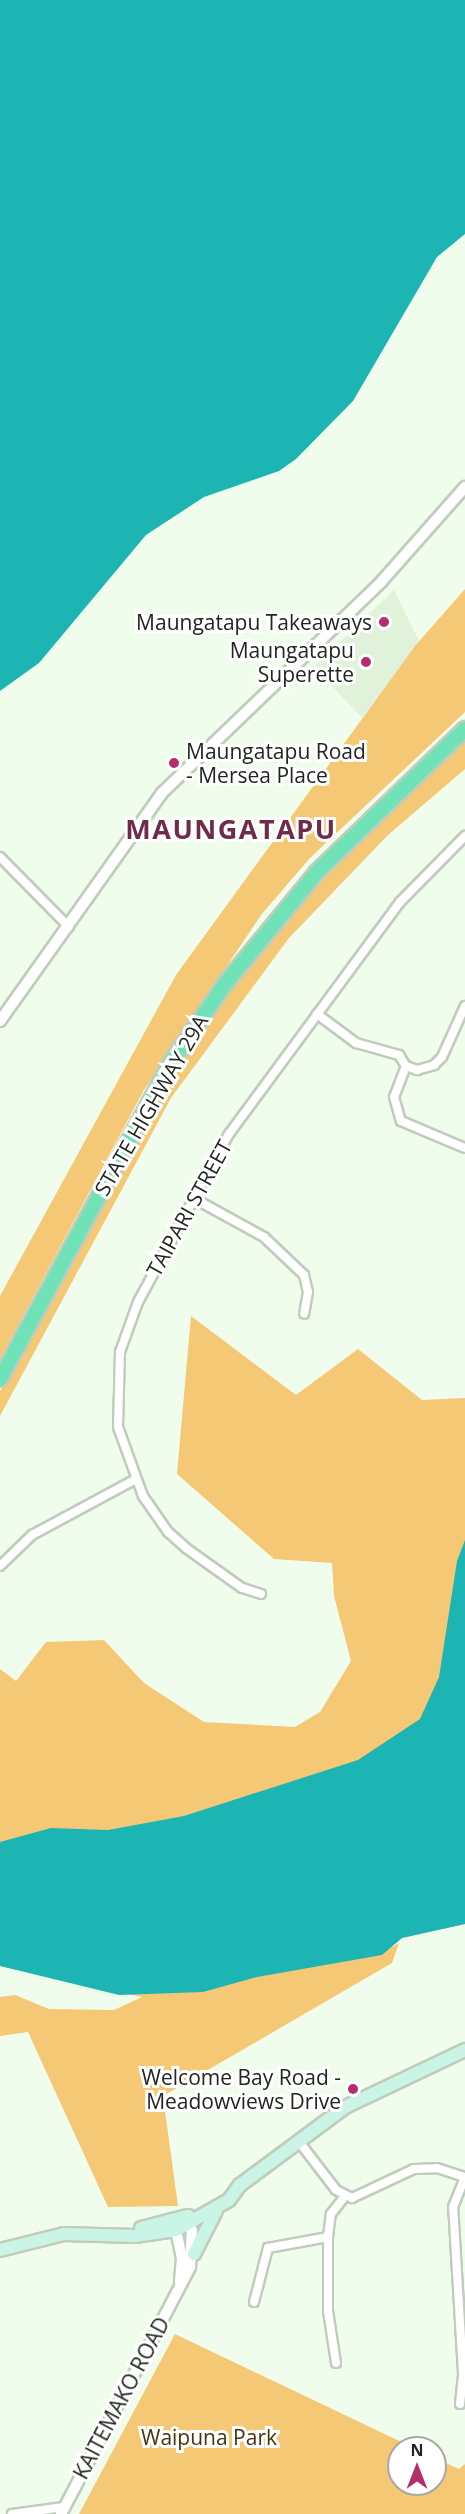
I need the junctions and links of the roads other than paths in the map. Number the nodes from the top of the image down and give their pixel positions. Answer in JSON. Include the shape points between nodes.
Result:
{"nodes":[{"id":1,"x":465,"y":487,"type":"edge"},
{"id":2,"x":465,"y":729,"type":"edge"},
{"id":3,"x":465,"y":836,"type":"edge"},
{"id":4,"x":0,"y":857,"type":"edge"},
{"id":5,"x":69,"y":927,"type":"junction"},
{"id":6,"x":465,"y":1006,"type":"edge"},
{"id":7,"x":317,"y":1014,"type":"junction"},
{"id":8,"x":0,"y":1021,"type":"edge"},
{"id":9,"x":406,"y":1066,"type":"junction"},
{"id":10,"x":465,"y":1148,"type":"edge"},
{"id":11,"x":194,"y":1198,"type":"junction"},
{"id":12,"x":304,"y":1314,"type":"dead end"},
{"id":13,"x":0,"y":1379,"type":"edge"},
{"id":14,"x":134,"y":1480,"type":"junction"},
{"id":15,"x":0,"y":1566,"type":"edge"},
{"id":16,"x":261,"y":1594,"type":"dead end"},
{"id":17,"x":465,"y":2050,"type":"edge"},
{"id":18,"x":300,"y":2143,"type":"junction"},
{"id":19,"x":465,"y":2178,"type":"edge"},
{"id":20,"x":231,"y":2193,"type":"junction"},
{"id":21,"x":345,"y":2196,"type":"junction"},
{"id":22,"x":219,"y":2207,"type":"junction"},
{"id":23,"x":181,"y":2225,"type":"junction"},
{"id":24,"x":328,"y":2237,"type":"junction"},
{"id":25,"x":0,"y":2250,"type":"edge"},
{"id":26,"x":194,"y":2254,"type":"junction"},
{"id":27,"x":180,"y":2282,"type":"junction"},
{"id":28,"x":254,"y":2302,"type":"dead end"},
{"id":29,"x":336,"y":2363,"type":"dead end"},
{"id":30,"x":460,"y":2404,"type":"dead end"},
{"id":31,"x":62,"y":2510,"type":"edge"},
{"id":32,"x":12,"y":2514,"type":"edge"}],
"edges":[{"from":1,"to":5,"type":"street","via":[[381,582],[162,793]]},
{"from":2,"to":13,"type":"highway","name":"STATE HIGHWAY 29A","via":[[317,872],[211,1003],[170,1064]]},
{"from":3,"to":7,"type":"street","name":"TAIPARI STREET","via":[[400,902]]},
{"from":4,"to":5,"type":"street"},
{"from":5,"to":8,"type":"street"},
{"from":6,"to":9,"type":"street","via":[[434,1065],[417,1070]]},
{"from":7,"to":9,"type":"street","via":[[356,1043],[399,1055]]},
{"from":7,"to":11,"type":"street","name":"TAIPARI STREET","via":[[229,1134]]},
{"from":9,"to":10,"type":"street","via":[[394,1097],[401,1121]]},
{"from":11,"to":12,"type":"street","via":[[264,1237],[304,1275],[308,1292]]},
{"from":11,"to":14,"type":"street","name":"TAIPARI STREET","via":[[138,1302],[120,1352],[118,1427]]},
{"from":14,"to":15,"type":"street","via":[[32,1535]]},
{"from":14,"to":16,"type":"street","name":"TAIPARI STREET","via":[[168,1532],[231,1581]]},
{"from":17,"to":18,"type":"main road","via":[[368,2093]]},
{"from":18,"to":20,"type":"main road"},
{"from":18,"to":21,"type":"street"},
{"from":19,"to":21,"type":"street","via":[[427,2167],[360,2196]]},
{"from":19,"to":30,"type":"street","via":[[453,2207],[464,2373]]},
{"from":20,"to":22,"type":"main road"},
{"from":20,"to":23,"type":"main road"},
{"from":21,"to":24,"type":"street","via":[[331,2214]]},
{"from":22,"to":23,"type":"main road"},
{"from":22,"to":26,"type":"main road"},
{"from":23,"to":25,"type":"main road","via":[[149,2235],[64,2234]]},
{"from":23,"to":26,"type":"street"},
{"from":23,"to":27,"type":"street","name":"KAITEMAKO ROAD"},
{"from":24,"to":28,"type":"street","via":[[268,2248]]},
{"from":24,"to":29,"type":"street","via":[[328,2311]]},
{"from":26,"to":27,"type":"street","name":"KAITEMAKO ROAD"},
{"from":27,"to":31,"type":"street","name":"KAITEMAKO ROAD"},
{"from":31,"to":32,"type":"street"}]}
